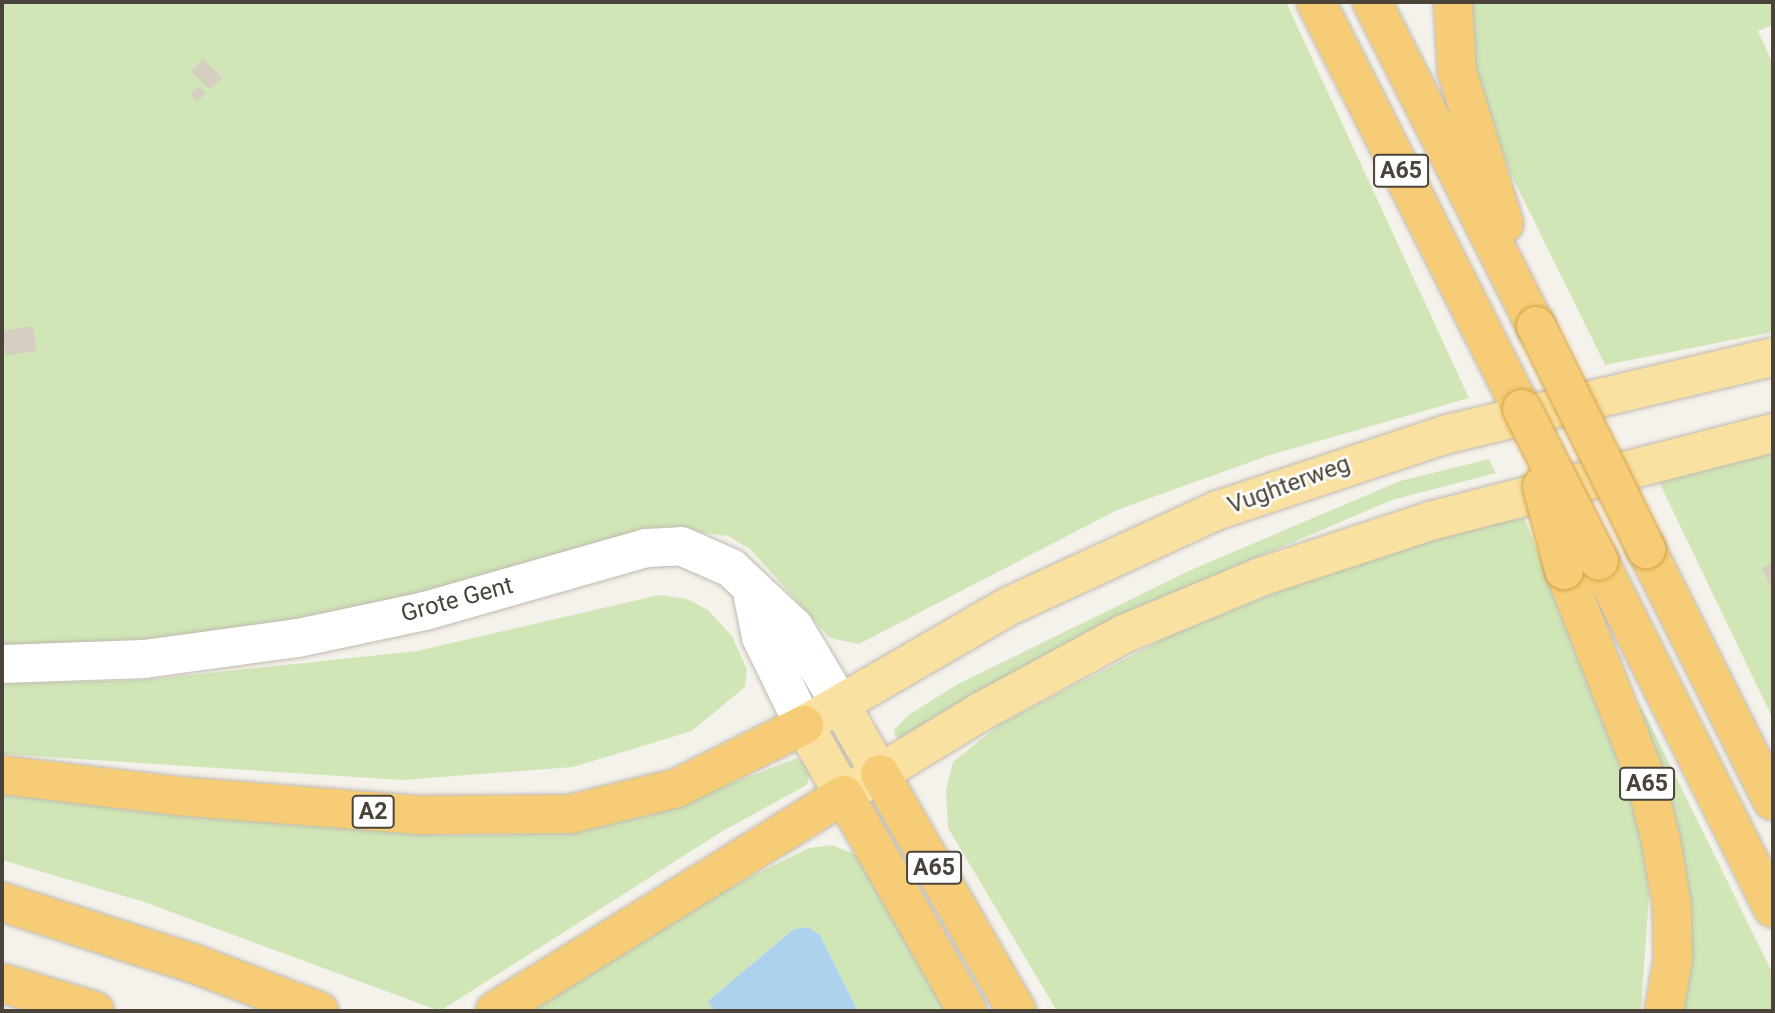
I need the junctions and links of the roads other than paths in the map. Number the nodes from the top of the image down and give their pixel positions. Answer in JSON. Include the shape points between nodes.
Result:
{"nodes":[{"id":1,"x":1316,"y":2,"type":"edge"},
{"id":2,"x":1372,"y":2,"type":"edge"},
{"id":3,"x":1453,"y":2,"type":"edge"},
{"id":4,"x":1535,"y":326,"type":"junction"},
{"id":5,"x":1773,"y":357,"type":"edge"},
{"id":6,"x":1773,"y":433,"type":"edge"},
{"id":7,"x":1581,"y":566,"type":"junction"},
{"id":8,"x":751,"y":587,"type":"junction"},
{"id":9,"x":2,"y":664,"type":"edge"},
{"id":10,"x":841,"y":704,"type":"junction"},
{"id":11,"x":804,"y":725,"type":"junction"},
{"id":12,"x":880,"y":774,"type":"junction"},
{"id":13,"x":2,"y":775,"type":"edge"},
{"id":14,"x":844,"y":795,"type":"junction"},
{"id":15,"x":1773,"y":801,"type":"edge"},
{"id":16,"x":2,"y":902,"type":"edge"},
{"id":17,"x":1773,"y":908,"type":"edge"},
{"id":18,"x":2,"y":983,"type":"edge"},
{"id":19,"x":95,"y":1011,"type":"edge"},
{"id":20,"x":319,"y":1011,"type":"edge"},
{"id":21,"x":495,"y":1011,"type":"edge"},
{"id":22,"x":967,"y":1011,"type":"edge"},
{"id":23,"x":1017,"y":1011,"type":"edge"},
{"id":24,"x":1664,"y":1011,"type":"edge"}],
"edges":[{"from":1,"to":7,"type":"highway","number":"A65","bridge":true,"via":[[1522,409]]},
{"from":2,"to":4,"type":"highway","number":"A65"},
{"from":3,"to":4,"type":"highway","number":"A65","via":[[1457,71]]},
{"from":4,"to":15,"type":"highway","number":"A65","bridge":true},
{"from":5,"to":10,"type":"main road","name":"Vughterweg","via":[[1447,434],[1218,510],[1009,606]]},
{"from":6,"to":12,"type":"main road","via":[[1430,521],[1260,577],[1124,634],[982,711]]},
{"from":7,"to":17,"type":"highway","number":"A65"},
{"from":7,"to":24,"type":"highway","number":"A65","via":[[1646,776],[1661,841],[1672,906],[1673,946]]},
{"from":8,"to":9,"type":"street","name":"Grote Gent","via":[[709,555],[681,547],[646,548],[425,611],[298,638],[144,659]]},
{"from":8,"to":10,"type":"street","name":"Grote Gent","via":[[794,627]]},
{"from":8,"to":11,"type":"street","via":[[761,637]]},
{"from":10,"to":11,"type":"main road","name":"Vughterweg"},
{"from":10,"to":12,"type":"main road"},
{"from":11,"to":13,"type":"highway","number":"A2","via":[[677,788],[570,814],[407,814],[177,796]]},
{"from":11,"to":14,"type":"main road"},
{"from":12,"to":14,"type":"main road"},
{"from":12,"to":23,"type":"highway","number":"A65"},
{"from":14,"to":21,"type":"highway"},
{"from":14,"to":22,"type":"highway","number":"A65"},
{"from":16,"to":20,"type":"highway","via":[[195,964]]},
{"from":18,"to":19,"type":"highway"}]}
